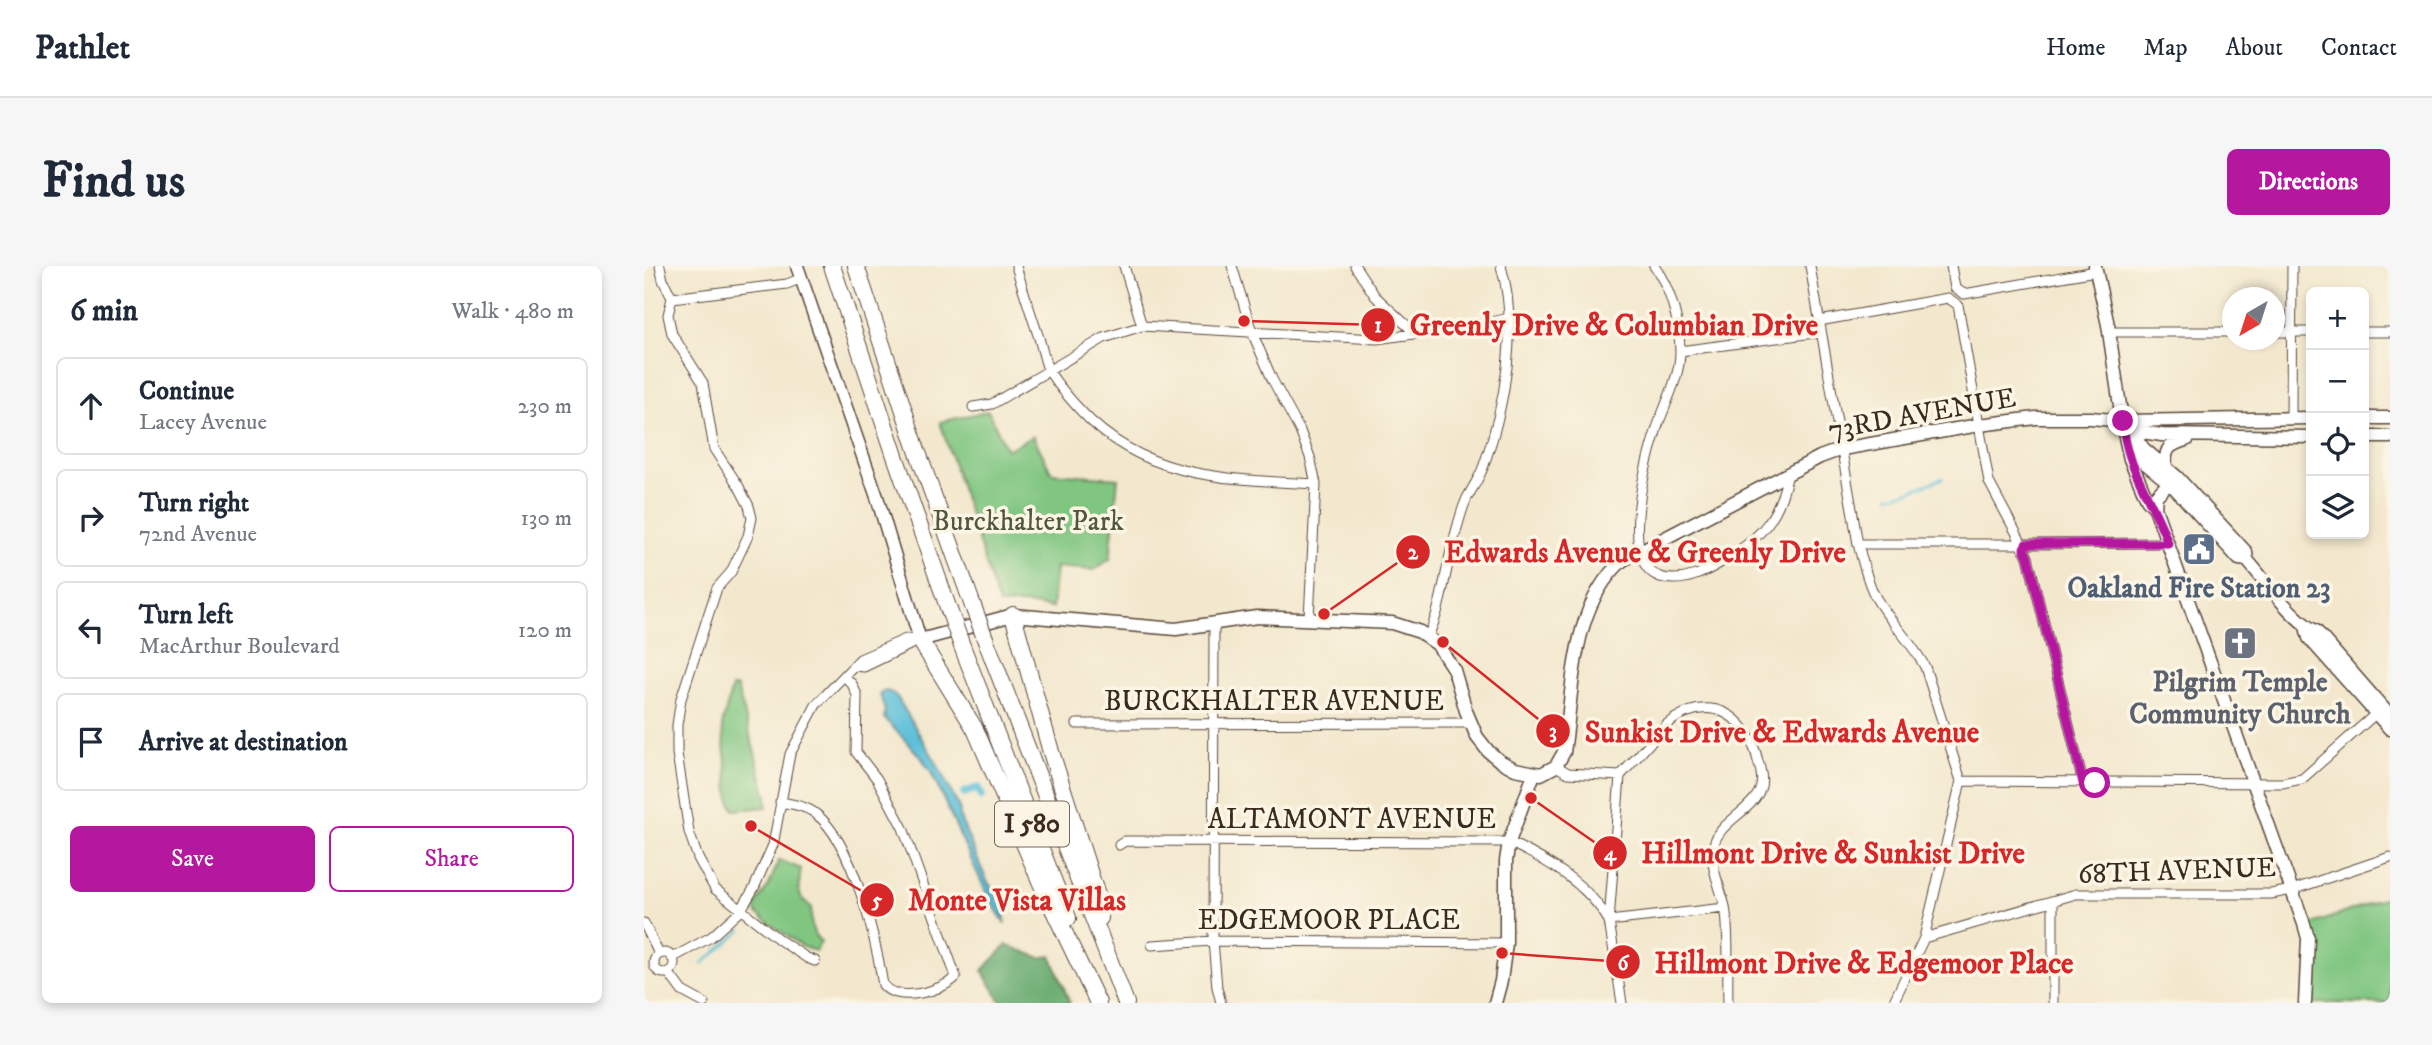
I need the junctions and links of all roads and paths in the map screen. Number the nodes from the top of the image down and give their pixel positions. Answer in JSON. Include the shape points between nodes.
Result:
{"nodes":[{"id":1,"x":660,"y":266,"type":"edge"},
{"id":2,"x":832,"y":266,"type":"edge"},
{"id":3,"x":856,"y":266,"type":"edge"},
{"id":4,"x":1016,"y":266,"type":"edge"},
{"id":5,"x":1124,"y":266,"type":"edge"},
{"id":6,"x":1232,"y":266,"type":"edge"},
{"id":7,"x":1355,"y":266,"type":"edge"},
{"id":8,"x":1501,"y":266,"type":"edge"},
{"id":9,"x":1654,"y":266,"type":"edge"},
{"id":10,"x":1810,"y":266,"type":"edge"},
{"id":11,"x":1951,"y":266,"type":"edge"},
{"id":12,"x":2292,"y":266,"type":"edge"},
{"id":13,"x":2095,"y":269,"type":"edge"},
{"id":14,"x":800,"y":272,"type":"edge"},
{"id":15,"x":1957,"y":297,"type":"junction"},
{"id":16,"x":672,"y":298,"type":"junction"},
{"id":17,"x":1509,"y":318,"type":"junction"},
{"id":18,"x":1819,"y":321,"type":"junction"},
{"id":19,"x":1142,"y":326,"type":"junction"},
{"id":20,"x":1252,"y":332,"type":"junction"},
{"id":21,"x":1821,"y":332,"type":"junction"},
{"id":22,"x":2109,"y":332,"type":"junction"},
{"id":23,"x":2222,"y":332,"type":"edge"},
{"id":24,"x":2285,"y":332,"type":"edge"},
{"id":25,"x":2292,"y":332,"type":"junction"},
{"id":26,"x":2306,"y":332,"type":"edge"},
{"id":27,"x":2369,"y":332,"type":"edge"},
{"id":28,"x":2390,"y":332,"type":"edge"},
{"id":29,"x":1415,"y":333,"type":"junction"},
{"id":30,"x":1680,"y":351,"type":"junction"},
{"id":31,"x":1048,"y":369,"type":"junction"},
{"id":32,"x":973,"y":407,"type":"dead end"},
{"id":33,"x":2291,"y":418,"type":"junction"},
{"id":34,"x":2306,"y":418,"type":"edge"},
{"id":35,"x":2369,"y":418,"type":"edge"},
{"id":36,"x":2390,"y":418,"type":"edge"},
{"id":37,"x":2123,"y":421,"type":"junction"},
{"id":38,"x":1979,"y":425,"type":"junction"},
{"id":39,"x":2306,"y":427,"type":"edge"},
{"id":40,"x":2195,"y":436,"type":"junction"},
{"id":41,"x":2290,"y":437,"type":"junction"},
{"id":42,"x":2306,"y":437,"type":"edge"},
{"id":43,"x":2369,"y":437,"type":"edge"},
{"id":44,"x":2390,"y":437,"type":"edge"},
{"id":45,"x":2126,"y":443,"type":"junction"},
{"id":46,"x":1842,"y":449,"type":"junction"},
{"id":47,"x":2166,"y":467,"type":"junction"},
{"id":48,"x":1788,"y":473,"type":"junction"},
{"id":49,"x":1316,"y":484,"type":"junction"},
{"id":50,"x":2173,"y":486,"type":"junction"},
{"id":51,"x":2155,"y":508,"type":"junction"},
{"id":52,"x":2168,"y":543,"type":"junction"},
{"id":53,"x":1858,"y":544,"type":"junction"},
{"id":54,"x":2022,"y":544,"type":"junction"},
{"id":55,"x":1638,"y":552,"type":"junction"},
{"id":56,"x":2247,"y":560,"type":"junction"},
{"id":57,"x":1013,"y":615,"type":"junction"},
{"id":58,"x":1309,"y":618,"type":"junction"},
{"id":59,"x":1214,"y":625,"type":"junction"},
{"id":60,"x":1428,"y":636,"type":"junction"},
{"id":61,"x":920,"y":640,"type":"junction"},
{"id":62,"x":844,"y":676,"type":"junction"},
{"id":63,"x":2383,"y":712,"type":"edge"},
{"id":64,"x":1214,"y":723,"type":"junction"},
{"id":65,"x":1471,"y":723,"type":"junction"},
{"id":66,"x":1077,"y":724,"type":"dead end"},
{"id":67,"x":2390,"y":729,"type":"edge"},
{"id":68,"x":1556,"y":766,"type":"junction"},
{"id":69,"x":1534,"y":774,"type":"junction"},
{"id":70,"x":1620,"y":776,"type":"junction"},
{"id":71,"x":1961,"y":781,"type":"junction"},
{"id":72,"x":2083,"y":783,"type":"junction"},
{"id":73,"x":2254,"y":783,"type":"junction"},
{"id":74,"x":780,"y":802,"type":"junction"},
{"id":75,"x":1214,"y":841,"type":"junction"},
{"id":76,"x":1509,"y":842,"type":"junction"},
{"id":77,"x":1119,"y":845,"type":"dead end"},
{"id":78,"x":2390,"y":857,"type":"edge"},
{"id":79,"x":2292,"y":890,"type":"junction"},
{"id":80,"x":2053,"y":902,"type":"junction"},
{"id":81,"x":1725,"y":908,"type":"junction"},
{"id":82,"x":741,"y":910,"type":"junction"},
{"id":83,"x":1609,"y":921,"type":"junction"},
{"id":84,"x":644,"y":923,"type":"edge"},
{"id":85,"x":1101,"y":938,"type":"junction"},
{"id":86,"x":1924,"y":938,"type":"junction"},
{"id":87,"x":1213,"y":941,"type":"junction"},
{"id":88,"x":1506,"y":943,"type":"junction"},
{"id":89,"x":1152,"y":946,"type":"dead end"},
{"id":90,"x":659,"y":954,"type":"junction"},
{"id":91,"x":672,"y":958,"type":"junction"},
{"id":92,"x":815,"y":961,"type":"dead end"},
{"id":93,"x":649,"y":965,"type":"edge"},
{"id":94,"x":668,"y":972,"type":"junction"},
{"id":95,"x":704,"y":1003,"type":"edge"},
{"id":96,"x":1100,"y":1003,"type":"edge"},
{"id":97,"x":1126,"y":1003,"type":"edge"},
{"id":98,"x":1221,"y":1003,"type":"edge"},
{"id":99,"x":1494,"y":1003,"type":"edge"},
{"id":100,"x":1622,"y":1003,"type":"edge"},
{"id":101,"x":1728,"y":1003,"type":"edge"},
{"id":102,"x":1893,"y":1003,"type":"edge"},
{"id":103,"x":2053,"y":1003,"type":"edge"},
{"id":104,"x":2305,"y":1003,"type":"edge"}],
"edges":[{"from":1,"to":16,"type":"street"},
{"from":2,"to":96,"type":"highway","number":"I 580","bridge":true,"via":[[962,646]]},
{"from":3,"to":85,"type":"highway","number":"I 580","bridge":true,"via":[[973,606]]},
{"from":4,"to":31,"type":"street"},
{"from":5,"to":19,"type":"street"},
{"from":6,"to":20,"type":"street"},
{"from":7,"to":29,"type":"street","via":[[1375,296]]},
{"from":8,"to":17,"type":"street"},
{"from":9,"to":30,"type":"street","via":[[1666,285]]},
{"from":10,"to":18,"type":"street"},
{"from":11,"to":15,"type":"street"},
{"from":12,"to":25,"type":"street"},
{"from":13,"to":15,"type":"street"},
{"from":13,"to":22,"type":"main road"},
{"from":14,"to":16,"type":"street","via":[[787,284]]},
{"from":14,"to":61,"type":"main road"},
{"from":15,"to":18,"type":"street"},
{"from":15,"to":38,"type":"street"},
{"from":16,"to":82,"type":"street","via":[[669,324],[703,383],[714,449],[738,485],[752,518],[731,572],[717,588],[690,663],[679,712],[677,753],[684,808],[698,858],[715,888]]},
{"from":17,"to":29,"type":"street"},
{"from":17,"to":60,"type":"street","via":[[1504,393],[1484,467],[1466,500],[1454,537]]},
{"from":18,"to":21,"type":"street"},
{"from":19,"to":20,"type":"street"},
{"from":19,"to":31,"type":"street","via":[[1104,338]]},
{"from":20,"to":29,"type":"street","via":[[1376,340]]},
{"from":20,"to":49,"type":"street","via":[[1300,430]]},
{"from":21,"to":30,"type":"street"},
{"from":21,"to":46,"type":"street"},
{"from":22,"to":23,"type":"street"},
{"from":22,"to":37,"type":"main road"},
{"from":24,"to":25,"type":"street"},
{"from":25,"to":26,"type":"street"},
{"from":25,"to":33,"type":"street"},
{"from":27,"to":28,"type":"street"},
{"from":30,"to":55,"type":"street","via":[[1644,481],[1636,534]]},
{"from":31,"to":32,"type":"street","via":[[992,404]]},
{"from":31,"to":49,"type":"street","via":[[1093,424],[1151,460],[1205,476]]},
{"from":33,"to":34,"type":"main road","name":"73RD AVENUE"},
{"from":33,"to":37,"type":"main road","name":"73RD AVENUE"},
{"from":35,"to":36,"type":"main road"},
{"from":37,"to":38,"type":"main road","name":"73RD AVENUE","via":[[2036,418]]},
{"from":37,"to":40,"type":"main road","name":"73RD AVENUE","via":[[2142,432]]},
{"from":37,"to":45,"type":"main road"},
{"from":37,"to":47,"type":"main road","via":[[2144,449]]},
{"from":38,"to":46,"type":"main road","name":"73RD AVENUE"},
{"from":38,"to":54,"type":"street","via":[[1989,482]]},
{"from":39,"to":41,"type":"main road"},
{"from":40,"to":41,"type":"main road","name":"73RD AVENUE"},
{"from":40,"to":47,"type":"main road","via":[[2169,447]]},
{"from":41,"to":42,"type":"main road","name":"73RD AVENUE"},
{"from":43,"to":44,"type":"main road"},
{"from":45,"to":50,"type":"main road"},
{"from":45,"to":51,"type":"main road","via":[[2147,499]]},
{"from":46,"to":48,"type":"main road","name":"73RD AVENUE"},
{"from":46,"to":53,"type":"street"},
{"from":47,"to":56,"type":"main road","via":[[2246,551]]},
{"from":48,"to":55,"type":"main road","name":"73RD AVENUE"},
{"from":48,"to":55,"type":"street","via":[[1770,523],[1740,551],[1707,572],[1664,578],[1648,569]]},
{"from":49,"to":58,"type":"street"},
{"from":50,"to":51,"type":"main road","via":[[2166,486],[2156,496]]},
{"from":50,"to":56,"type":"main road","via":[[2239,559]]},
{"from":51,"to":52,"type":"main road"},
{"from":52,"to":54,"type":"street"},
{"from":52,"to":73,"type":"main road"},
{"from":53,"to":54,"type":"street"},
{"from":53,"to":71,"type":"street","via":[[1875,596],[1925,667]]},
{"from":54,"to":72,"type":"street"},
{"from":55,"to":68,"type":"main road","name":"73RD AVENUE","via":[[1612,570],[1593,601],[1577,650],[1564,752]]},
{"from":56,"to":63,"type":"main road","via":[[2306,627],[2309,638]]},
{"from":57,"to":59,"type":"main road","via":[[1176,629]]},
{"from":57,"to":61,"type":"main road"},
{"from":57,"to":85,"type":"highway","via":[[1098,902]]},
{"from":58,"to":59,"type":"main road","via":[[1236,618]]},
{"from":58,"to":60,"type":"main road","via":[[1392,623]]},
{"from":59,"to":64,"type":"street"},
{"from":60,"to":65,"type":"main road","via":[[1454,670]]},
{"from":61,"to":62,"type":"street","via":[[864,667],[855,666]]},
{"from":61,"to":96,"type":"highway","via":[[979,738],[1044,890]]},
{"from":62,"to":74,"type":"street","via":[[816,705],[797,737]]},
{"from":62,"to":74,"type":"street","via":[[857,695],[856,752],[877,779],[903,828],[956,977],[924,995],[887,991],[852,868],[841,847],[816,813]]},
{"from":63,"to":67,"type":"main road"},
{"from":63,"to":73,"type":"street","via":[[2302,779]]},
{"from":64,"to":65,"type":"street","name":"BURCKHALTER AVENUE"},
{"from":64,"to":66,"type":"street","name":"BURCKHALTER AVENUE"},
{"from":64,"to":75,"type":"street"},
{"from":65,"to":69,"type":"main road","via":[[1477,737],[1500,761]]},
{"from":68,"to":69,"type":"main road"},
{"from":68,"to":70,"type":"street","via":[[1568,773]]},
{"from":69,"to":76,"type":"main road"},
{"from":70,"to":81,"type":"street","via":[[1667,724],[1688,712],[1719,710],[1738,720],[1748,732],[1762,784],[1753,800],[1725,826],[1712,850]]},
{"from":70,"to":83,"type":"street"},
{"from":71,"to":72,"type":"street"},
{"from":71,"to":86,"type":"street"},
{"from":72,"to":73,"type":"street"},
{"from":73,"to":79,"type":"main road"},
{"from":74,"to":82,"type":"street","via":[[773,845]]},
{"from":75,"to":76,"type":"street","name":"ALTAMONT AVENUE"},
{"from":75,"to":77,"type":"street","name":"ALTAMONT AVENUE","via":[[1125,841]]},
{"from":75,"to":87,"type":"street"},
{"from":76,"to":83,"type":"street","name":"ALTAMONT AVENUE","via":[[1560,870],[1594,900]]},
{"from":76,"to":88,"type":"main road","via":[[1504,880]]},
{"from":78,"to":79,"type":"street","name":"68TH AVENUE"},
{"from":79,"to":80,"type":"street","name":"68TH AVENUE","via":[[2250,895],[2077,894]]},
{"from":79,"to":104,"type":"main road","via":[[2308,938]]},
{"from":80,"to":86,"type":"street","name":"68TH AVENUE"},
{"from":80,"to":103,"type":"street"},
{"from":81,"to":83,"type":"street"},
{"from":81,"to":101,"type":"street"},
{"from":82,"to":91,"type":"street","via":[[711,937]]},
{"from":82,"to":92,"type":"street"},
{"from":83,"to":100,"type":"street"},
{"from":84,"to":90,"type":"street"},
{"from":85,"to":97,"type":"highway","number":"I 580"},
{"from":86,"to":102,"type":"street"},
{"from":87,"to":88,"type":"street","name":"EDGEMOOR PLACE"},
{"from":87,"to":89,"type":"street","name":"EDGEMOOR PLACE"},
{"from":87,"to":98,"type":"street"},
{"from":88,"to":99,"type":"main road"},
{"from":90,"to":91,"type":"street"},
{"from":90,"to":93,"type":"street"},
{"from":91,"to":94,"type":"street","via":[[674,965]]},
{"from":93,"to":94,"type":"street"},
{"from":94,"to":95,"type":"street","via":[[682,991]]}]}
